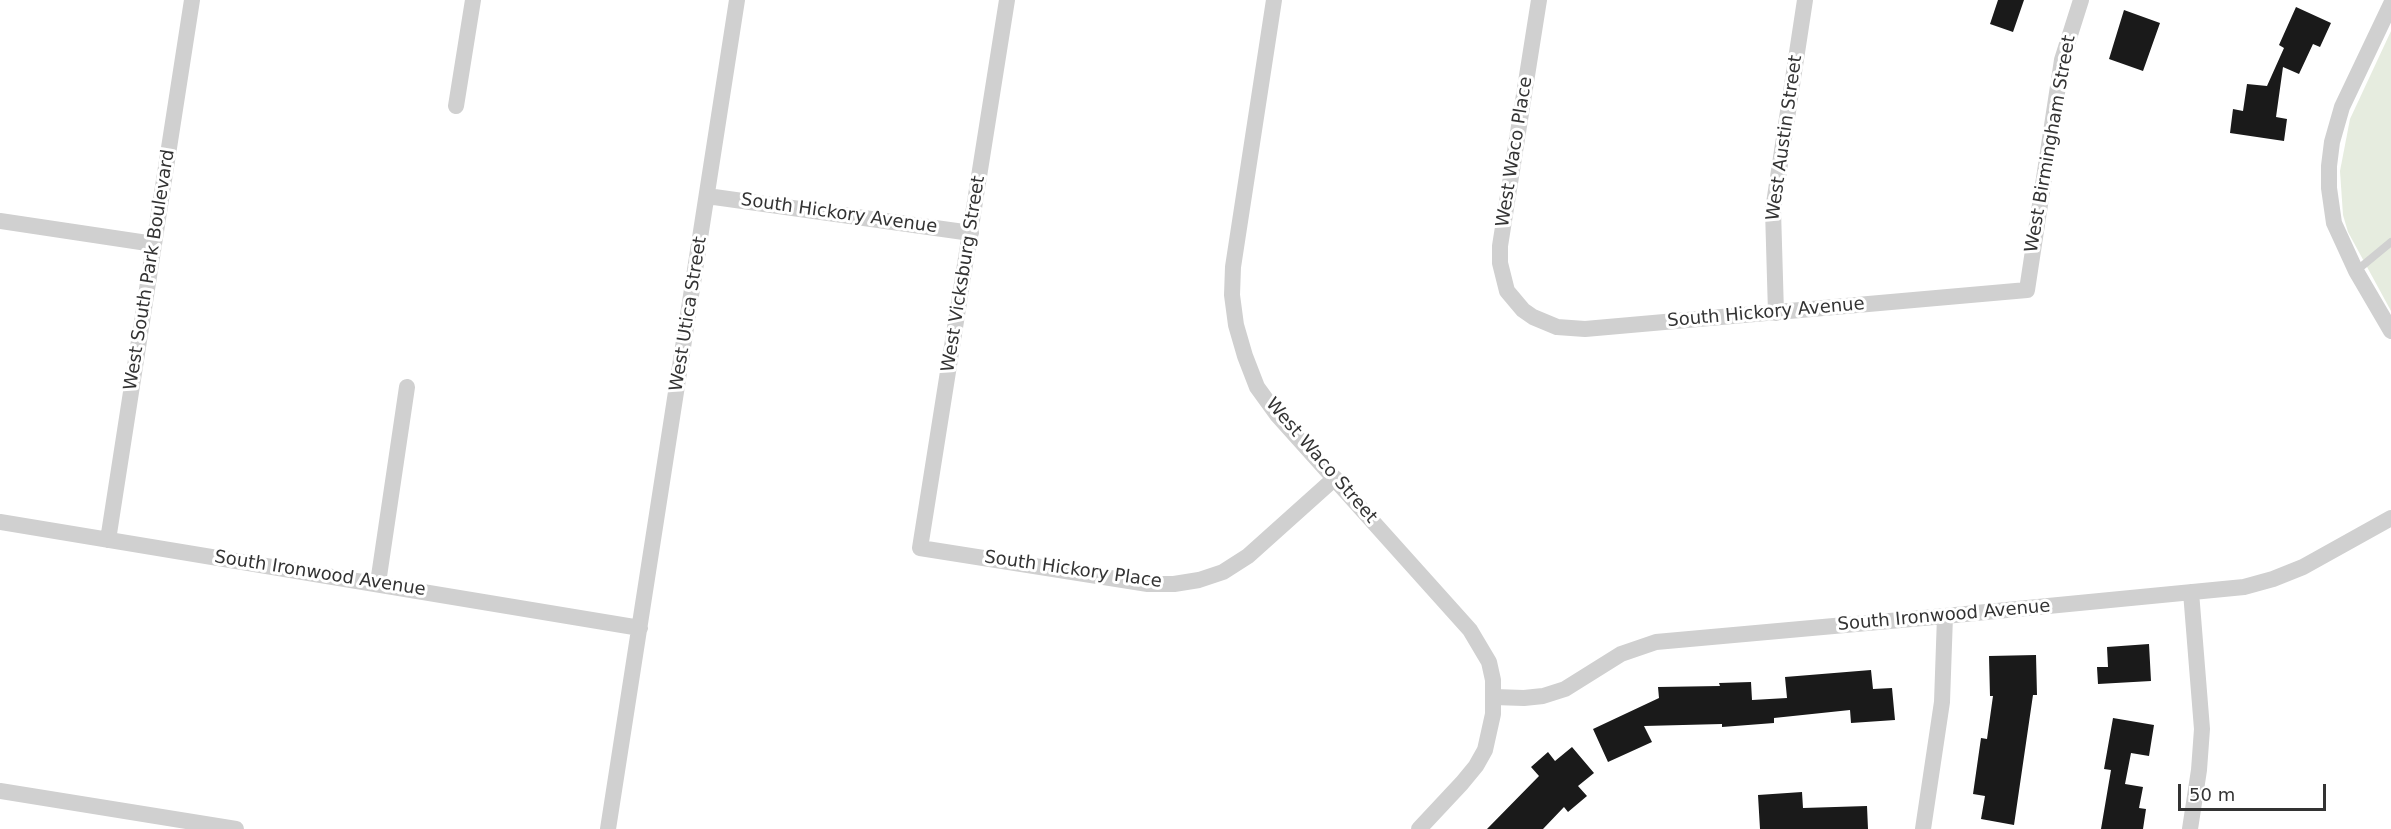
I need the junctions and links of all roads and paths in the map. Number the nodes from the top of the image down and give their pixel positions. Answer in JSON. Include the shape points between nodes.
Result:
{"nodes":[{"id":1,"x":192,"y":0,"type":"edge"},
{"id":2,"x":473,"y":0,"type":"edge"},
{"id":3,"x":737,"y":0,"type":"edge"},
{"id":4,"x":1007,"y":0,"type":"edge"},
{"id":5,"x":1274,"y":0,"type":"edge"},
{"id":6,"x":1539,"y":0,"type":"edge"},
{"id":7,"x":1805,"y":0,"type":"edge"},
{"id":8,"x":2081,"y":0,"type":"edge"},
{"id":9,"x":2391,"y":3,"type":"edge"},
{"id":10,"x":456,"y":106,"type":"dead end"},
{"id":11,"x":706,"y":196,"type":"junction"},
{"id":12,"x":0,"y":221,"type":"edge"},
{"id":13,"x":971,"y":233,"type":"junction"},
{"id":14,"x":2391,"y":242,"type":"edge"},
{"id":15,"x":154,"y":244,"type":"junction"},
{"id":16,"x":2356,"y":271,"type":"junction"},
{"id":17,"x":2026,"y":290,"type":"joint"},
{"id":18,"x":1514,"y":301,"type":"joint"},
{"id":19,"x":1776,"y":313,"type":"junction"},
{"id":20,"x":2391,"y":331,"type":"edge"},
{"id":21,"x":407,"y":387,"type":"dead end"},
{"id":22,"x":1335,"y":478,"type":"junction"},
{"id":23,"x":2391,"y":518,"type":"edge"},
{"id":24,"x":0,"y":522,"type":"edge"},
{"id":25,"x":108,"y":540,"type":"junction"},
{"id":26,"x":920,"y":548,"type":"joint"},
{"id":27,"x":378,"y":583,"type":"junction"},
{"id":28,"x":2191,"y":592,"type":"junction"},
{"id":29,"x":1945,"y":616,"type":"junction"},
{"id":30,"x":640,"y":628,"type":"junction"},
{"id":31,"x":1494,"y":697,"type":"junction"},
{"id":32,"x":0,"y":791,"type":"edge"},
{"id":33,"x":236,"y":829,"type":"edge"},
{"id":34,"x":608,"y":829,"type":"edge"},
{"id":35,"x":1419,"y":829,"type":"edge"},
{"id":36,"x":1923,"y":829,"type":"edge"},
{"id":37,"x":2190,"y":829,"type":"edge"}],
"edges":[{"from":1,"to":15,"type":"street","name":"West South Park Boulevard"},
{"from":2,"to":10,"type":"street"},
{"from":3,"to":11,"type":"street","name":"West Utica Street"},
{"from":4,"to":13,"type":"street","name":"West Vicksburg Street"},
{"from":5,"to":22,"type":"street","name":"West Waco Street","via":[[1236,233],[1232,295],[1236,325],[1257,387]]},
{"from":6,"to":18,"type":"street","name":"West Waco Place","via":[[1500,246],[1502,278]]},
{"from":7,"to":19,"type":"street","name":"West Austin Street","via":[[1773,210]]},
{"from":8,"to":17,"type":"street","name":"West Birmingham Street","via":[[2062,60]]},
{"from":9,"to":16,"type":"street","via":[[2348,93],[2332,142],[2330,206],[2341,243]]},
{"from":11,"to":13,"type":"street","name":"South Hickory Avenue"},
{"from":11,"to":30,"type":"street","name":"West Utica Street"},
{"from":12,"to":15,"type":"street"},
{"from":13,"to":26,"type":"street","name":"West Vicksburg Street"},
{"from":14,"to":16,"type":"lane"},
{"from":15,"to":25,"type":"street","name":"West South Park Boulevard"},
{"from":16,"to":20,"type":"street"},
{"from":17,"to":19,"type":"street","name":"South Hickory Avenue"},
{"from":18,"to":19,"type":"street","name":"South Hickory Avenue","via":[[1533,317],[1568,329]]},
{"from":21,"to":27,"type":"street"},
{"from":22,"to":26,"type":"street","name":"South Hickory Place","via":[[1248,555],[1222,572],[1199,580],[1148,584]]},
{"from":22,"to":31,"type":"street","name":"West Waco Street","via":[[1470,630],[1489,662]]},
{"from":23,"to":28,"type":"street","name":"South Ironwood Avenue","via":[[2303,567],[2273,579]]},
{"from":24,"to":25,"type":"street","name":"South Ironwood Avenue"},
{"from":25,"to":27,"type":"street","name":"South Ironwood Avenue"},
{"from":27,"to":30,"type":"street","name":"South Ironwood Avenue"},
{"from":28,"to":29,"type":"street","name":"South Ironwood Avenue"},
{"from":28,"to":37,"type":"street","via":[[2202,729]]},
{"from":29,"to":31,"type":"street","name":"South Ironwood Avenue","via":[[1656,642],[1620,654],[1565,689],[1533,697]]},
{"from":29,"to":36,"type":"street","via":[[1942,702]]},
{"from":30,"to":34,"type":"street","name":"West Utica Street"},
{"from":31,"to":35,"type":"street","name":"West Waco Street","via":[[1485,750],[1476,766]]},
{"from":32,"to":33,"type":"street"}]}
